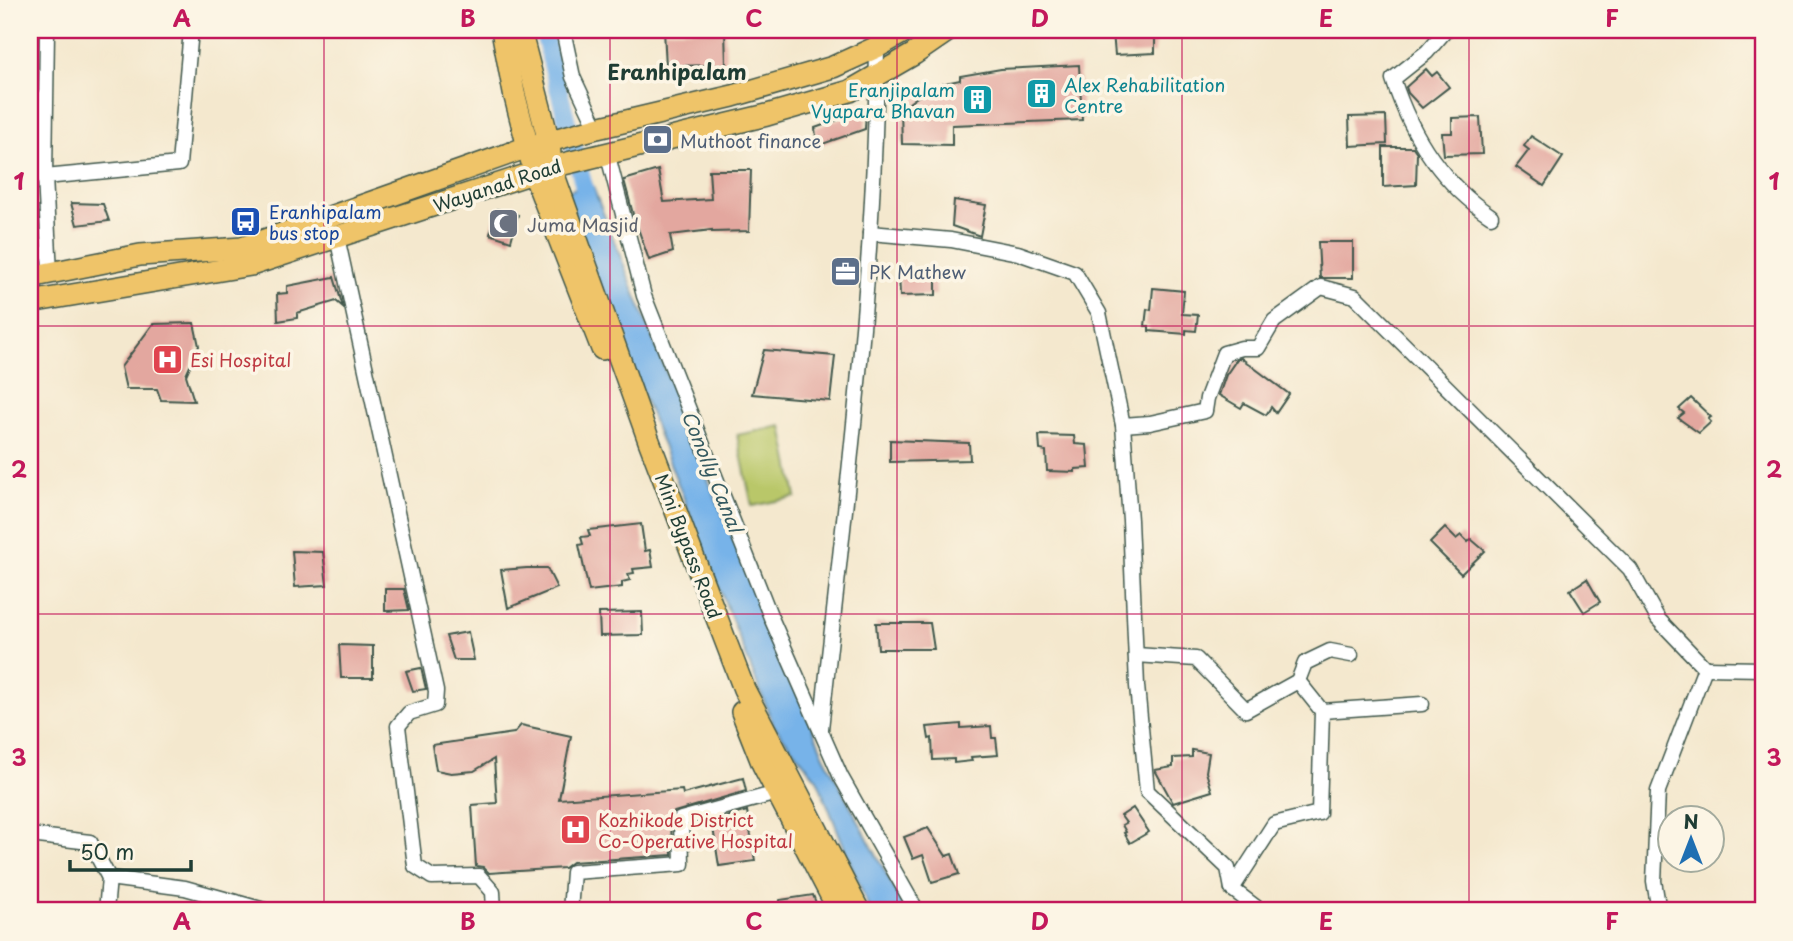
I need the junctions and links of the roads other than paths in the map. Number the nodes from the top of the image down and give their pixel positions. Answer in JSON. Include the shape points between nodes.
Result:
{"nodes":[{"id":1,"x":44,"y":30,"type":"edge"},
{"id":2,"x":191,"y":30,"type":"edge"},
{"id":3,"x":502,"y":30,"type":"edge"},
{"id":4,"x":520,"y":30,"type":"edge"},
{"id":5,"x":563,"y":30,"type":"edge"},
{"id":6,"x":907,"y":30,"type":"edge"},
{"id":7,"x":949,"y":30,"type":"edge"},
{"id":8,"x":1446,"y":30,"type":"edge"},
{"id":9,"x":877,"y":38,"type":"edge"},
{"id":10,"x":877,"y":76,"type":"junction"},
{"id":11,"x":597,"y":128,"type":"junction"},
{"id":12,"x":549,"y":142,"type":"junction"},
{"id":13,"x":528,"y":147,"type":"junction"},
{"id":14,"x":607,"y":152,"type":"junction"},
{"id":15,"x":543,"y":169,"type":"junction"},
{"id":16,"x":45,"y":177,"type":"junction"},
{"id":17,"x":1490,"y":216,"type":"dead end"},
{"id":18,"x":870,"y":233,"type":"junction"},
{"id":19,"x":337,"y":237,"type":"junction"},
{"id":20,"x":40,"y":275,"type":"edge"},
{"id":21,"x":30,"y":302,"type":"edge"},
{"id":22,"x":1123,"y":425,"type":"junction"},
{"id":23,"x":1136,"y":654,"type":"junction"},
{"id":24,"x":1351,"y":654,"type":"dead end"},
{"id":25,"x":1705,"y":668,"type":"junction"},
{"id":26,"x":1763,"y":669,"type":"edge"},
{"id":27,"x":1298,"y":681,"type":"junction"},
{"id":28,"x":1422,"y":704,"type":"dead end"},
{"id":29,"x":1322,"y":711,"type":"junction"},
{"id":30,"x":820,"y":730,"type":"junction"},
{"id":31,"x":777,"y":793,"type":"junction"},
{"id":32,"x":30,"y":835,"type":"edge"},
{"id":33,"x":109,"y":878,"type":"junction"},
{"id":34,"x":1232,"y":889,"type":"junction"},
{"id":35,"x":106,"y":911,"type":"edge"},
{"id":36,"x":268,"y":911,"type":"edge"},
{"id":37,"x":494,"y":911,"type":"edge"},
{"id":38,"x":570,"y":911,"type":"edge"},
{"id":39,"x":839,"y":911,"type":"edge"},
{"id":40,"x":859,"y":911,"type":"edge"},
{"id":41,"x":917,"y":911,"type":"edge"},
{"id":42,"x":1261,"y":911,"type":"edge"},
{"id":43,"x":1658,"y":911,"type":"edge"}],
"edges":[{"from":1,"to":16,"type":"street"},
{"from":2,"to":16,"type":"street","via":[[179,164]]},
{"from":3,"to":13,"type":"main road"},
{"from":4,"to":12,"type":"main road"},
{"from":5,"to":11,"type":"street","via":[[573,77]]},
{"from":6,"to":9,"type":"main road","name":"Wayanad Road"},
{"from":7,"to":10,"type":"main road","name":"Wayanad Road"},
{"from":8,"to":17,"type":"street","via":[[1393,79],[1414,130],[1438,170]]},
{"from":9,"to":10,"type":"street"},
{"from":9,"to":11,"type":"main road","name":"Wayanad Road","via":[[833,67]]},
{"from":10,"to":14,"type":"main road","name":"Wayanad Road","via":[[850,91],[767,115]]},
{"from":10,"to":18,"type":"street"},
{"from":11,"to":12,"type":"main road","name":"Wayanad Road"},
{"from":12,"to":13,"type":"main road","name":"Wayanad Road"},
{"from":12,"to":15,"type":"main road"},
{"from":13,"to":15,"type":"main road"},
{"from":13,"to":20,"type":"main road","name":"Wayanad Road","via":[[242,248],[140,255]]},
{"from":14,"to":15,"type":"main road","name":"Wayanad Road"},
{"from":14,"to":30,"type":"street","via":[[644,296]]},
{"from":15,"to":19,"type":"main road","name":"Wayanad Road"},
{"from":15,"to":31,"type":"main road","name":"Mini Bypass Road","via":[[753,740]]},
{"from":15,"to":40,"type":"main road","name":"Mini Bypass Road","via":[[744,690]]},
{"from":16,"to":20,"type":"street"},
{"from":18,"to":22,"type":"street","via":[[951,240],[1018,253],[1074,273],[1099,313]]},
{"from":18,"to":30,"type":"street","via":[[867,299]]},
{"from":19,"to":21,"type":"main road","name":"Wayanad Road","via":[[251,265]]},
{"from":19,"to":37,"type":"street","via":[[436,691],[435,705],[409,713],[398,726],[415,866],[432,877],[479,876],[493,892]]},
{"from":22,"to":23,"type":"street"},
{"from":22,"to":25,"type":"street","via":[[1205,411],[1224,353],[1258,348],[1274,321],[1321,287],[1355,296],[1630,569],[1658,619]]},
{"from":23,"to":27,"type":"street","via":[[1196,659],[1246,710]]},
{"from":23,"to":34,"type":"street","via":[[1147,790],[1228,868]]},
{"from":24,"to":27,"type":"street","via":[[1329,651],[1305,663]]},
{"from":25,"to":26,"type":"street"},
{"from":25,"to":43,"type":"street","via":[[1658,790],[1654,881]]},
{"from":27,"to":29,"type":"street"},
{"from":28,"to":29,"type":"street"},
{"from":29,"to":34,"type":"street","via":[[1319,813],[1274,824]]},
{"from":30,"to":41,"type":"street","via":[[841,777]]},
{"from":31,"to":38,"type":"street","via":[[681,819],[682,864],[573,872]]},
{"from":31,"to":39,"type":"main road","name":"Mini Bypass Road"},
{"from":32,"to":33,"type":"street","via":[[90,842]]},
{"from":33,"to":35,"type":"street"},
{"from":33,"to":36,"type":"street","via":[[185,888]]},
{"from":34,"to":42,"type":"street"}]}
